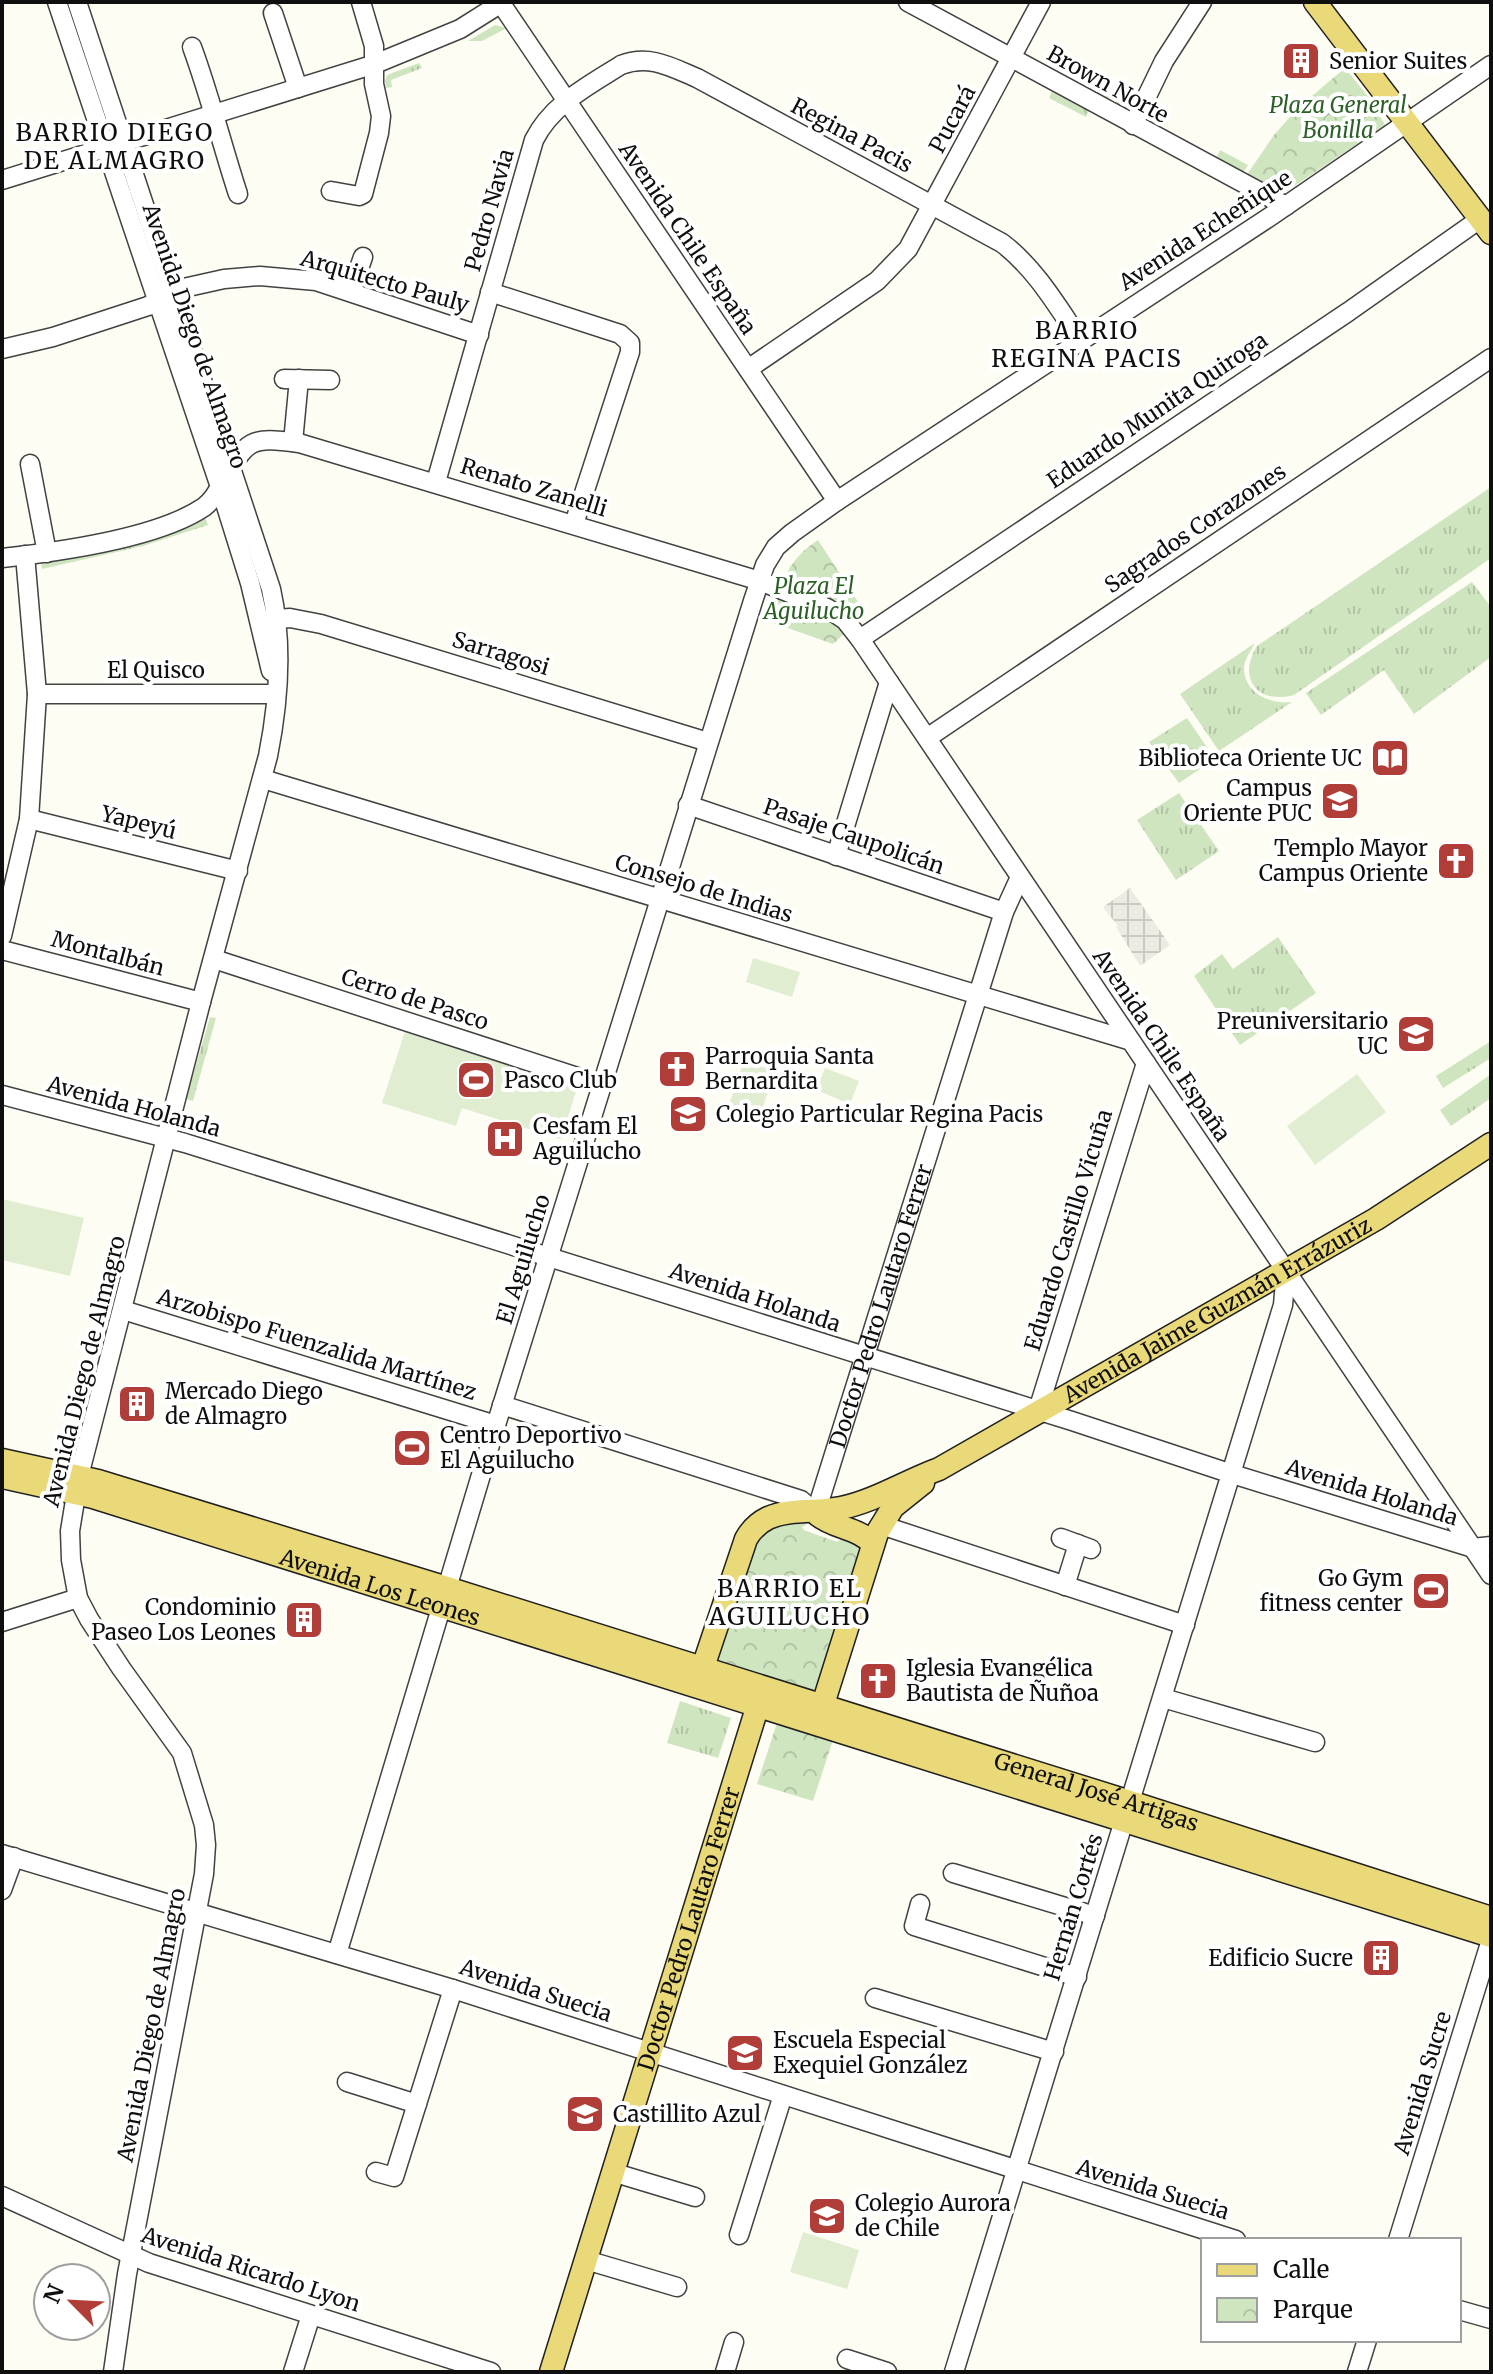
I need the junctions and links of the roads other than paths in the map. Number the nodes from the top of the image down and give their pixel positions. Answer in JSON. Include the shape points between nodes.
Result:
{"nodes":[{"id":1,"x":57,"y":2,"type":"edge"},
{"id":2,"x":77,"y":2,"type":"edge"},
{"id":3,"x":361,"y":2,"type":"edge"},
{"id":4,"x":908,"y":2,"type":"edge"},
{"id":5,"x":1041,"y":2,"type":"edge"},
{"id":6,"x":1202,"y":2,"type":"edge"},
{"id":7,"x":1315,"y":2,"type":"edge"},
{"id":8,"x":501,"y":3,"type":"edge"},
{"id":9,"x":273,"y":13,"type":"dead end"},
{"id":10,"x":192,"y":47,"type":"dead end"},
{"id":11,"x":1011,"y":58,"type":"junction"},
{"id":12,"x":375,"y":64,"type":"junction"},
{"id":13,"x":1491,"y":65,"type":"edge"},
{"id":14,"x":298,"y":88,"type":"junction"},
{"id":15,"x":566,"y":101,"type":"junction"},
{"id":16,"x":214,"y":115,"type":"junction"},
{"id":17,"x":1407,"y":122,"type":"junction"},
{"id":18,"x":1133,"y":125,"type":"junction"},
{"id":19,"x":125,"y":143,"type":"junction"},
{"id":20,"x":107,"y":149,"type":"junction"},
{"id":21,"x":2,"y":180,"type":"edge"},
{"id":22,"x":331,"y":191,"type":"dead end"},
{"id":23,"x":238,"y":194,"type":"dead end"},
{"id":24,"x":934,"y":206,"type":"junction"},
{"id":25,"x":1286,"y":206,"type":"junction"},
{"id":26,"x":1486,"y":226,"type":"edge"},
{"id":27,"x":363,"y":257,"type":"dead end"},
{"id":28,"x":174,"y":292,"type":"junction"},
{"id":29,"x":351,"y":292,"type":"junction"},
{"id":30,"x":490,"y":292,"type":"junction"},
{"id":31,"x":158,"y":303,"type":"junction"},
{"id":32,"x":479,"y":335,"type":"junction"},
{"id":33,"x":1081,"y":341,"type":"junction"},
{"id":34,"x":2,"y":349,"type":"edge"},
{"id":35,"x":1491,"y":358,"type":"edge"},
{"id":36,"x":748,"y":369,"type":"junction"},
{"id":37,"x":330,"y":380,"type":"dead end"},
{"id":38,"x":221,"y":433,"type":"junction"},
{"id":39,"x":293,"y":442,"type":"junction"},
{"id":40,"x":250,"y":443,"type":"junction"},
{"id":41,"x":30,"y":464,"type":"dead end"},
{"id":42,"x":232,"y":466,"type":"junction"},
{"id":43,"x":436,"y":482,"type":"junction"},
{"id":44,"x":220,"y":487,"type":"junction"},
{"id":45,"x":837,"y":501,"type":"junction"},
{"id":46,"x":574,"y":524,"type":"junction"},
{"id":47,"x":47,"y":553,"type":"junction"},
{"id":48,"x":25,"y":555,"type":"junction"},
{"id":49,"x":2,"y":558,"type":"edge"},
{"id":50,"x":760,"y":581,"type":"junction"},
{"id":51,"x":278,"y":619,"type":"junction"},
{"id":52,"x":860,"y":639,"type":"junction"},
{"id":53,"x":889,"y":682,"type":"junction"},
{"id":54,"x":275,"y":692,"type":"junction"},
{"id":55,"x":37,"y":694,"type":"junction"},
{"id":56,"x":927,"y":738,"type":"junction"},
{"id":57,"x":708,"y":742,"type":"junction"},
{"id":58,"x":263,"y":779,"type":"junction"},
{"id":59,"x":688,"y":805,"type":"junction"},
{"id":60,"x":29,"y":819,"type":"junction"},
{"id":61,"x":836,"y":856,"type":"junction"},
{"id":62,"x":238,"y":871,"type":"junction"},
{"id":63,"x":1020,"y":877,"type":"junction"},
{"id":64,"x":659,"y":899,"type":"junction"},
{"id":65,"x":1004,"y":912,"type":"junction"},
{"id":66,"x":2,"y":936,"type":"edge"},
{"id":67,"x":2,"y":950,"type":"edge"},
{"id":68,"x":214,"y":959,"type":"junction"},
{"id":69,"x":978,"y":996,"type":"junction"},
{"id":70,"x":201,"y":1002,"type":"junction"},
{"id":71,"x":1131,"y":1041,"type":"junction"},
{"id":72,"x":1146,"y":1063,"type":"junction"},
{"id":73,"x":602,"y":1085,"type":"junction"},
{"id":74,"x":2,"y":1095,"type":"edge"},
{"id":75,"x":166,"y":1138,"type":"junction"},
{"id":76,"x":1491,"y":1144,"type":"edge"},
{"id":77,"x":549,"y":1257,"type":"junction"},
{"id":78,"x":1286,"y":1271,"type":"junction"},
{"id":79,"x":123,"y":1310,"type":"junction"},
{"id":80,"x":865,"y":1358,"type":"junction"},
{"id":81,"x":502,"y":1405,"type":"junction"},
{"id":82,"x":1038,"y":1410,"type":"junction"},
{"id":83,"x":496,"y":1425,"type":"junction"},
{"id":84,"x":2,"y":1460,"type":"edge"},
{"id":85,"x":939,"y":1469,"type":"junction"},
{"id":86,"x":1229,"y":1473,"type":"junction"},
{"id":87,"x":2,"y":1477,"type":"edge"},
{"id":88,"x":77,"y":1484,"type":"junction"},
{"id":89,"x":817,"y":1513,"type":"junction"},
{"id":90,"x":877,"y":1535,"type":"junction"},
{"id":91,"x":1076,"y":1544,"type":"dead end"},
{"id":92,"x":1482,"y":1547,"type":"edge"},
{"id":93,"x":1491,"y":1575,"type":"edge"},
{"id":94,"x":1065,"y":1586,"type":"junction"},
{"id":95,"x":444,"y":1597,"type":"junction"},
{"id":96,"x":78,"y":1598,"type":"junction"},
{"id":97,"x":2,"y":1622,"type":"edge"},
{"id":98,"x":1185,"y":1625,"type":"junction"},
{"id":99,"x":700,"y":1677,"type":"junction"},
{"id":100,"x":761,"y":1696,"type":"junction"},
{"id":101,"x":1163,"y":1698,"type":"junction"},
{"id":102,"x":820,"y":1714,"type":"junction"},
{"id":103,"x":1315,"y":1742,"type":"dead end"},
{"id":104,"x":1127,"y":1811,"type":"junction"},
{"id":105,"x":8,"y":1856,"type":"edge"},
{"id":106,"x":953,"y":1873,"type":"dead end"},
{"id":107,"x":2,"y":1890,"type":"edge"},
{"id":108,"x":920,"y":1904,"type":"dead end"},
{"id":109,"x":196,"y":1911,"type":"junction"},
{"id":110,"x":1095,"y":1916,"type":"junction"},
{"id":111,"x":1491,"y":1918,"type":"edge"},
{"id":112,"x":1491,"y":1938,"type":"edge"},
{"id":113,"x":337,"y":1954,"type":"junction"},
{"id":114,"x":1077,"y":1977,"type":"junction"},
{"id":115,"x":453,"y":1989,"type":"junction"},
{"id":116,"x":875,"y":1998,"type":"dead end"},
{"id":117,"x":649,"y":2052,"type":"junction"},
{"id":118,"x":1054,"y":2052,"type":"junction"},
{"id":119,"x":347,"y":2082,"type":"dead end"},
{"id":120,"x":783,"y":2095,"type":"junction"},
{"id":121,"x":417,"y":2104,"type":"junction"},
{"id":122,"x":1017,"y":2171,"type":"junction"},
{"id":123,"x":376,"y":2172,"type":"dead end"},
{"id":124,"x":612,"y":2172,"type":"junction"},
{"id":125,"x":2,"y":2196,"type":"edge"},
{"id":126,"x":695,"y":2197,"type":"dead end"},
{"id":127,"x":739,"y":2235,"type":"dead end"},
{"id":128,"x":1230,"y":2238,"type":"edge"},
{"id":129,"x":1399,"y":2238,"type":"edge"},
{"id":130,"x":131,"y":2255,"type":"junction"},
{"id":131,"x":586,"y":2260,"type":"junction"},
{"id":132,"x":677,"y":2287,"type":"dead end"},
{"id":133,"x":1461,"y":2311,"type":"edge"},
{"id":134,"x":311,"y":2315,"type":"junction"},
{"id":135,"x":1491,"y":2319,"type":"edge"},
{"id":136,"x":734,"y":2342,"type":"dead end"},
{"id":137,"x":1366,"y":2342,"type":"edge"},
{"id":138,"x":847,"y":2359,"type":"dead end"},
{"id":139,"x":113,"y":2372,"type":"edge"},
{"id":140,"x":293,"y":2372,"type":"edge"},
{"id":141,"x":491,"y":2372,"type":"edge"},
{"id":142,"x":551,"y":2372,"type":"edge"},
{"id":143,"x":725,"y":2372,"type":"edge"},
{"id":144,"x":887,"y":2372,"type":"edge"},
{"id":145,"x":954,"y":2372,"type":"edge"},
{"id":146,"x":1357,"y":2372,"type":"edge"}],
"edges":[{"from":1,"to":20,"type":"street","name":"Avenida Diego de Almagro"},
{"from":2,"to":19,"type":"street","name":"Avenida Diego de Almagro"},
{"from":3,"to":12,"type":"street"},
{"from":4,"to":11,"type":"street","name":"Brown Norte"},
{"from":5,"to":11,"type":"street","name":"Pucará"},
{"from":6,"to":18,"type":"street","via":[[1164,61]]},
{"from":7,"to":17,"type":"main road"},
{"from":8,"to":12,"type":"street","via":[[460,29]]},
{"from":8,"to":15,"type":"street","name":"Avenida Chile España"},
{"from":9,"to":14,"type":"street"},
{"from":10,"to":16,"type":"street"},
{"from":11,"to":18,"type":"street","name":"Brown Norte"},
{"from":11,"to":24,"type":"street","name":"Pucará"},
{"from":12,"to":14,"type":"street"},
{"from":12,"to":22,"type":"street","via":[[381,116],[366,190],[359,196]]},
{"from":13,"to":17,"type":"street","name":"Avenida Echeñique"},
{"from":14,"to":16,"type":"street"},
{"from":15,"to":24,"type":"street","name":"Regina Pacis","via":[[621,65],[650,60],[697,78]]},
{"from":15,"to":30,"type":"street","name":"Pedro Navia","via":[[534,140]]},
{"from":15,"to":36,"type":"street","name":"Avenida Chile España"},
{"from":16,"to":19,"type":"street"},
{"from":16,"to":23,"type":"street"},
{"from":17,"to":25,"type":"street","name":"Avenida Echeñique"},
{"from":17,"to":26,"type":"main road"},
{"from":18,"to":25,"type":"street","name":"Brown Norte"},
{"from":19,"to":20,"type":"street"},
{"from":19,"to":28,"type":"street","name":"Avenida Diego de Almagro"},
{"from":20,"to":21,"type":"street"},
{"from":20,"to":31,"type":"street","name":"Avenida Diego de Almagro"},
{"from":24,"to":33,"type":"street","name":"Regina Pacis","via":[[1016,254]]},
{"from":24,"to":36,"type":"street","name":"Pucará","via":[[888,272]]},
{"from":25,"to":33,"type":"street","name":"Avenida Echeñique"},
{"from":26,"to":52,"type":"street","name":"Eduardo Munita Quiroga","via":[[1348,312]]},
{"from":27,"to":29,"type":"street"},
{"from":28,"to":29,"type":"street","name":"Arquitecto Pauly","via":[[260,276],[316,281]]},
{"from":28,"to":31,"type":"street","name":"Arquitecto Pauly"},
{"from":28,"to":38,"type":"street","name":"Avenida Diego de Almagro"},
{"from":29,"to":32,"type":"street","name":"Arquitecto Pauly"},
{"from":30,"to":32,"type":"street","name":"Pedro Navia"},
{"from":30,"to":46,"type":"street","via":[[620,334],[630,343]]},
{"from":31,"to":34,"type":"street","name":"Arquitecto Pauly"},
{"from":31,"to":44,"type":"street","name":"Avenida Diego de Almagro"},
{"from":32,"to":43,"type":"street","name":"Pedro Navia"},
{"from":33,"to":45,"type":"street","name":"Avenida Echeñique"},
{"from":35,"to":56,"type":"street","name":"Sagrados Corazones"},
{"from":36,"to":45,"type":"street","name":"Avenida Chile España"},
{"from":37,"to":39,"type":"street","via":[[292,379]]},
{"from":38,"to":40,"type":"street","via":[[231,441]]},
{"from":38,"to":42,"type":"street","name":"Avenida Diego de Almagro"},
{"from":39,"to":40,"type":"street","name":"Renato Zanelli"},
{"from":39,"to":43,"type":"street","name":"Renato Zanelli"},
{"from":40,"to":42,"type":"street"},
{"from":41,"to":47,"type":"street"},
{"from":42,"to":44,"type":"street"},
{"from":42,"to":51,"type":"street","name":"Avenida Diego de Almagro"},
{"from":43,"to":46,"type":"street","name":"Renato Zanelli"},
{"from":44,"to":47,"type":"street","via":[[204,507],[180,519]]},
{"from":44,"to":54,"type":"street","name":"Avenida Diego de Almagro","via":[[250,583]]},
{"from":45,"to":50,"type":"street","name":"Avenida Echeñique","via":[[784,539]]},
{"from":46,"to":50,"type":"street","name":"Renato Zanelli"},
{"from":47,"to":48,"type":"street"},
{"from":48,"to":49,"type":"street"},
{"from":48,"to":55,"type":"street"},
{"from":50,"to":52,"type":"street","name":"Avenida Chile España","via":[[827,608]]},
{"from":50,"to":57,"type":"street","name":"El Aguilucho"},
{"from":51,"to":54,"type":"street","name":"Avenida Diego de Almagro"},
{"from":51,"to":57,"type":"street","name":"Sarragosi","via":[[321,624]]},
{"from":52,"to":53,"type":"street","name":"Avenida Chile España"},
{"from":53,"to":56,"type":"street","name":"Avenida Chile España"},
{"from":53,"to":61,"type":"street"},
{"from":54,"to":55,"type":"street","name":"El Quisco"},
{"from":54,"to":58,"type":"street","name":"Avenida Diego de Almagro"},
{"from":55,"to":60,"type":"street"},
{"from":56,"to":63,"type":"street","name":"Avenida Chile España"},
{"from":57,"to":59,"type":"street","name":"El Aguilucho"},
{"from":58,"to":62,"type":"street","name":"Avenida Diego de Almagro"},
{"from":58,"to":64,"type":"street","name":"Consejo de Indias"},
{"from":59,"to":61,"type":"street","name":"Pasaje Caupolicán"},
{"from":59,"to":64,"type":"street","name":"El Aguilucho"},
{"from":60,"to":62,"type":"street","name":"Yapeyú"},
{"from":60,"to":66,"type":"street"},
{"from":61,"to":65,"type":"street","name":"Pasaje Caupolicán"},
{"from":62,"to":68,"type":"street","name":"Avenida Diego de Almagro"},
{"from":63,"to":65,"type":"street","name":"Doctor Pedro Lautaro Ferrer"},
{"from":63,"to":71,"type":"street","name":"Avenida Chile España"},
{"from":64,"to":69,"type":"street","name":"Consejo de Indias"},
{"from":64,"to":73,"type":"street","name":"El Aguilucho"},
{"from":65,"to":69,"type":"street","name":"Doctor Pedro Lautaro Ferrer"},
{"from":67,"to":70,"type":"street","name":"Montalbán"},
{"from":68,"to":70,"type":"street","name":"Avenida Diego de Almagro"},
{"from":68,"to":73,"type":"street","name":"Cerro de Pasco"},
{"from":69,"to":71,"type":"street","name":"Consejo de Indias"},
{"from":69,"to":80,"type":"street","name":"Doctor Pedro Lautaro Ferrer"},
{"from":70,"to":75,"type":"street","name":"Avenida Diego de Almagro"},
{"from":71,"to":72,"type":"street","name":"Avenida Chile España"},
{"from":72,"to":78,"type":"street","name":"Avenida Chile España"},
{"from":72,"to":82,"type":"street","name":"Eduardo Castillo Vicuña"},
{"from":73,"to":77,"type":"street","name":"El Aguilucho"},
{"from":74,"to":75,"type":"street","name":"Avenida Holanda"},
{"from":75,"to":77,"type":"street","name":"Avenida Holanda"},
{"from":75,"to":79,"type":"street","name":"Avenida Diego de Almagro"},
{"from":76,"to":78,"type":"main road","name":"Avenida Jaime Guzmán Errázuriz"},
{"from":77,"to":80,"type":"street","name":"Avenida Holanda"},
{"from":77,"to":81,"type":"street","name":"El Aguilucho"},
{"from":78,"to":82,"type":"main road","name":"Avenida Jaime Guzmán Errázuriz"},
{"from":78,"to":86,"type":"street","name":"Hernán Cortés","via":[[1283,1305]]},
{"from":78,"to":92,"type":"street","name":"Avenida Chile España"},
{"from":79,"to":83,"type":"street","name":"Arzobispo Fuenzalida Martínez"},
{"from":79,"to":88,"type":"street","name":"Avenida Diego de Almagro"},
{"from":80,"to":82,"type":"street","name":"Avenida Holanda"},
{"from":80,"to":89,"type":"street","name":"Doctor Pedro Lautaro Ferrer"},
{"from":81,"to":83,"type":"street","name":"El Aguilucho"},
{"from":81,"to":89,"type":"street","name":"Arzobispo Fuenzalida Martínez","via":[[801,1500]]},
{"from":82,"to":85,"type":"main road","name":"Avenida Jaime Guzmán Errázuriz"},
{"from":82,"to":86,"type":"street","name":"Avenida Holanda"},
{"from":83,"to":95,"type":"street","name":"El Aguilucho"},
{"from":84,"to":88,"type":"main road","name":"Avenida Los Leones"},
{"from":85,"to":89,"type":"main road","name":"Avenida Jaime Guzmán Errázuriz","via":[[866,1501]]},
{"from":85,"to":90,"type":"main road","name":"Avenida Jaime Guzmán Errázuriz","via":[[898,1502]]},
{"from":86,"to":92,"type":"street","name":"Avenida Holanda"},
{"from":86,"to":98,"type":"street","name":"Hernán Cortés"},
{"from":87,"to":88,"type":"main road","name":"Avenida Los Leones"},
{"from":88,"to":95,"type":"main road","name":"Avenida Los Leones"},
{"from":88,"to":96,"type":"street","name":"Avenida Diego de Almagro","via":[[70,1546]]},
{"from":89,"to":90,"type":"main road","via":[[865,1537]]},
{"from":89,"to":99,"type":"main road","via":[[778,1514],[749,1533]]},
{"from":90,"to":94,"type":"street"},
{"from":90,"to":102,"type":"main road"},
{"from":91,"to":94,"type":"street"},
{"from":92,"to":93,"type":"street","name":"Avenida Chile España"},
{"from":94,"to":98,"type":"street"},
{"from":95,"to":99,"type":"main road","name":"Avenida Los Leones"},
{"from":95,"to":113,"type":"street","name":"El Aguilucho"},
{"from":96,"to":97,"type":"street"},
{"from":96,"to":109,"type":"street","name":"Avenida Diego de Almagro","via":[[182,1753],[200,1806],[206,1845]]},
{"from":98,"to":101,"type":"street","name":"Hernán Cortés"},
{"from":99,"to":100,"type":"main road","name":"General José Artigas"},
{"from":100,"to":102,"type":"main road","name":"General José Artigas"},
{"from":100,"to":117,"type":"main road","name":"Doctor Pedro Lautaro Ferrer"},
{"from":101,"to":103,"type":"street"},
{"from":101,"to":104,"type":"street","name":"Hernán Cortés"},
{"from":102,"to":104,"type":"main road","name":"General José Artigas"},
{"from":104,"to":110,"type":"street","name":"Hernán Cortés"},
{"from":104,"to":111,"type":"main road","name":"General José Artigas"},
{"from":104,"to":112,"type":"main road","name":"General José Artigas"},
{"from":105,"to":107,"type":"street"},
{"from":105,"to":109,"type":"street","name":"Avenida Suecia"},
{"from":106,"to":110,"type":"street"},
{"from":108,"to":114,"type":"street","via":[[914,1926]]},
{"from":109,"to":113,"type":"street","name":"Avenida Suecia"},
{"from":109,"to":130,"type":"street","name":"Avenida Diego de Almagro"},
{"from":110,"to":114,"type":"street","name":"Hernán Cortés"},
{"from":112,"to":129,"type":"street","name":"Avenida Sucre"},
{"from":113,"to":115,"type":"street","name":"Avenida Suecia"},
{"from":114,"to":118,"type":"street","name":"Hernán Cortés"},
{"from":115,"to":117,"type":"street","name":"Avenida Suecia"},
{"from":115,"to":121,"type":"street"},
{"from":116,"to":118,"type":"street"},
{"from":117,"to":120,"type":"street","name":"Avenida Suecia"},
{"from":117,"to":124,"type":"main road","name":"Doctor Pedro Lautaro Ferrer"},
{"from":118,"to":122,"type":"street","name":"Hernán Cortés"},
{"from":119,"to":121,"type":"street"},
{"from":120,"to":122,"type":"street","name":"Avenida Suecia"},
{"from":120,"to":127,"type":"street"},
{"from":121,"to":123,"type":"street","via":[[394,2177]]},
{"from":122,"to":128,"type":"street","name":"Avenida Suecia"},
{"from":122,"to":145,"type":"street","name":"Hernán Cortés"},
{"from":124,"to":126,"type":"street"},
{"from":124,"to":131,"type":"main road","name":"Doctor Pedro Lautaro Ferrer"},
{"from":125,"to":130,"type":"street","name":"Avenida Ricardo Lyon"},
{"from":130,"to":134,"type":"street","name":"Avenida Ricardo Lyon"},
{"from":130,"to":139,"type":"street","name":"Avenida Diego de Almagro"},
{"from":131,"to":132,"type":"street"},
{"from":131,"to":142,"type":"main road","name":"Doctor Pedro Lautaro Ferrer"},
{"from":133,"to":135,"type":"street"},
{"from":134,"to":140,"type":"street"},
{"from":134,"to":141,"type":"street","name":"Avenida Ricardo Lyon"},
{"from":136,"to":143,"type":"street"},
{"from":137,"to":146,"type":"street"},
{"from":138,"to":144,"type":"street"}]}
